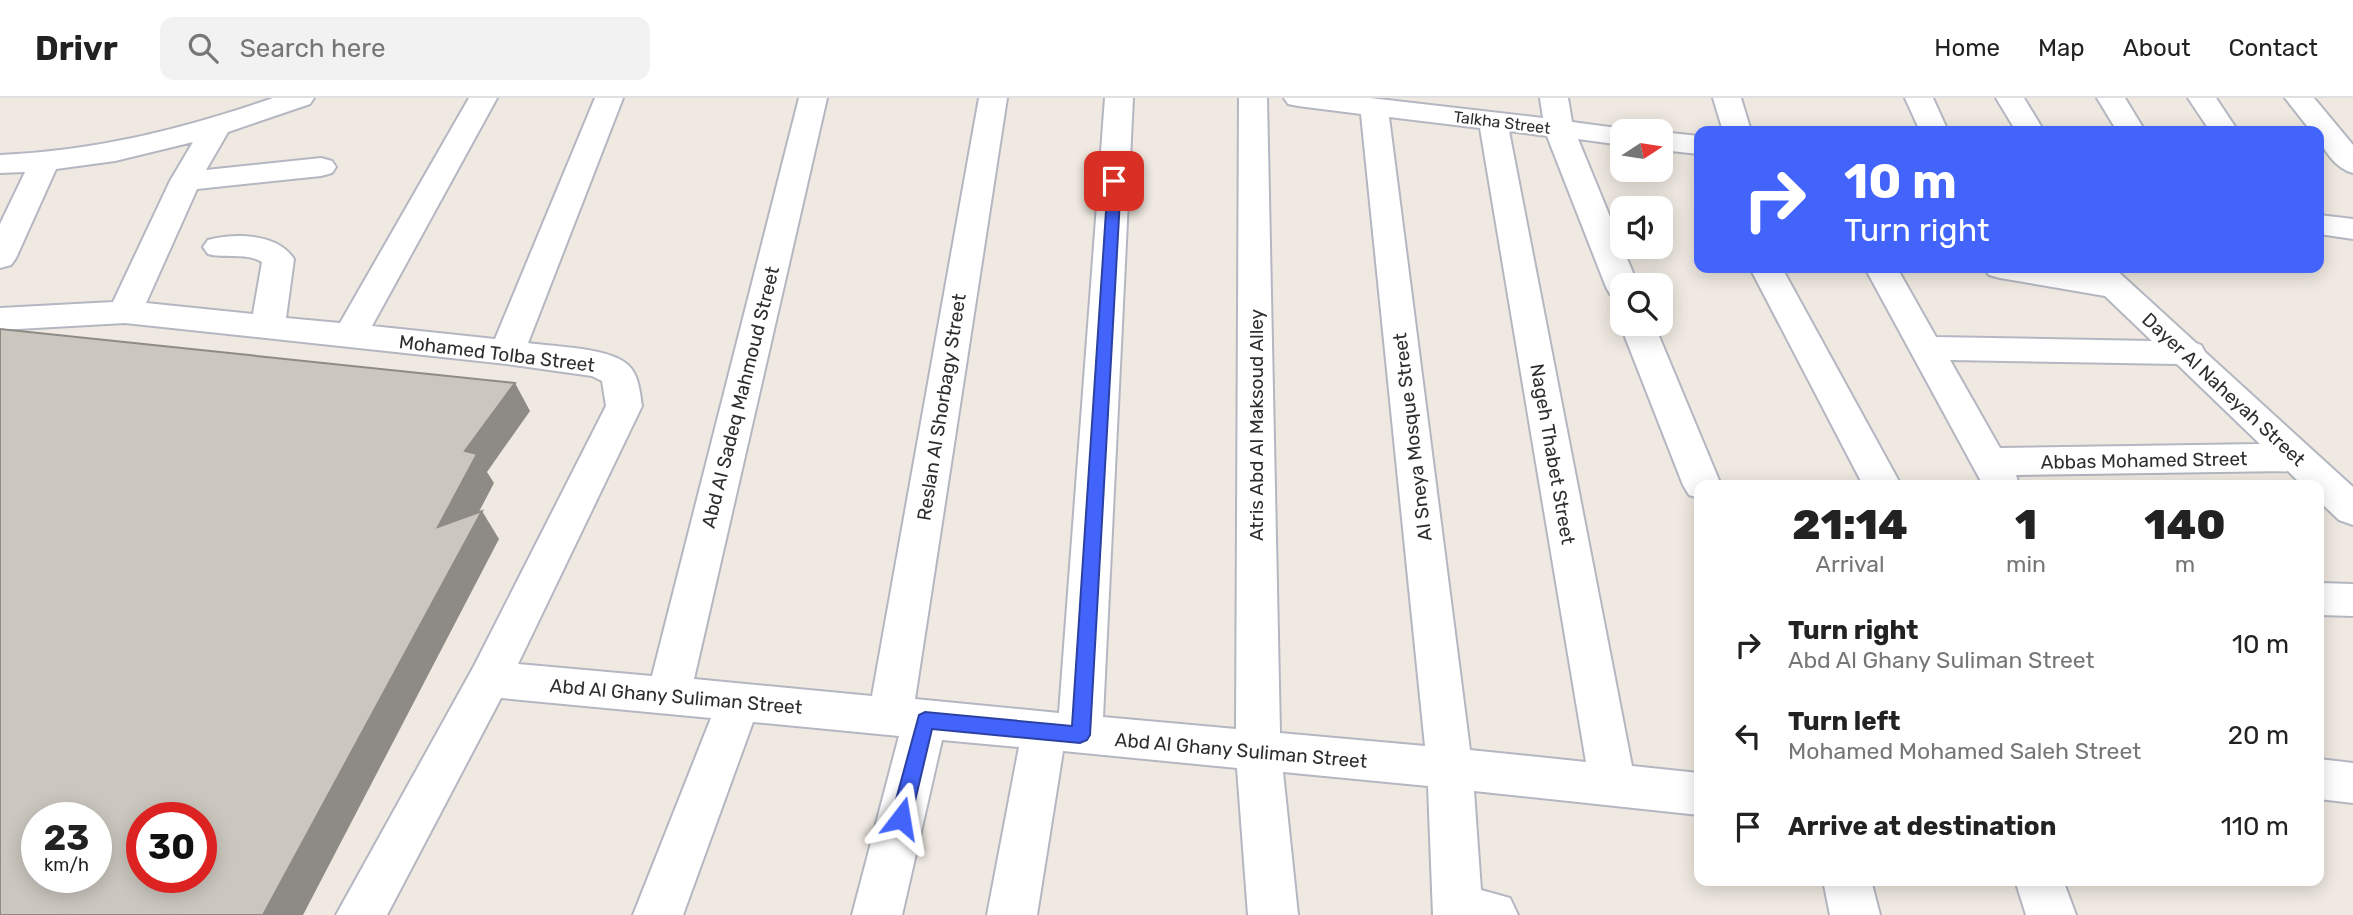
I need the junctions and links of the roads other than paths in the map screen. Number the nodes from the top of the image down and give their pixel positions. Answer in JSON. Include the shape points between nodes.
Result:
{"nodes":[{"id":1,"x":300,"y":98,"type":"edge"},
{"id":2,"x":483,"y":98,"type":"edge"},
{"id":3,"x":609,"y":98,"type":"edge"},
{"id":4,"x":813,"y":98,"type":"edge"},
{"id":5,"x":993,"y":98,"type":"edge"},
{"id":6,"x":1119,"y":98,"type":"edge"},
{"id":7,"x":1253,"y":98,"type":"edge"},
{"id":8,"x":1298,"y":98,"type":"edge"},
{"id":9,"x":1554,"y":98,"type":"edge"},
{"id":10,"x":1727,"y":98,"type":"edge"},
{"id":11,"x":1919,"y":98,"type":"edge"},
{"id":12,"x":2010,"y":98,"type":"edge"},
{"id":13,"x":2111,"y":98,"type":"edge"},
{"id":14,"x":2202,"y":98,"type":"edge"},
{"id":15,"x":2299,"y":98,"type":"edge"},
{"id":16,"x":1386,"y":105,"type":"edge"},
{"id":17,"x":1493,"y":121,"type":"junction"},
{"id":18,"x":1735,"y":126,"type":"edge"},
{"id":19,"x":1932,"y":126,"type":"edge"},
{"id":20,"x":2027,"y":126,"type":"edge"},
{"id":21,"x":2128,"y":126,"type":"edge"},
{"id":22,"x":2221,"y":126,"type":"edge"},
{"id":23,"x":2322,"y":126,"type":"edge"},
{"id":24,"x":215,"y":129,"type":"junction"},
{"id":25,"x":1559,"y":129,"type":"junction"},
{"id":26,"x":2324,"y":129,"type":"edge"},
{"id":27,"x":1610,"y":135,"type":"edge"},
{"id":28,"x":1673,"y":142,"type":"edge"},
{"id":29,"x":1694,"y":144,"type":"edge"},
{"id":30,"x":44,"y":163,"type":"junction"},
{"id":31,"x":0,"y":164,"type":"edge"},
{"id":32,"x":2353,"y":164,"type":"edge"},
{"id":33,"x":321,"y":167,"type":"dead end"},
{"id":34,"x":185,"y":181,"type":"junction"},
{"id":35,"x":2324,"y":226,"type":"edge"},
{"id":36,"x":2353,"y":229,"type":"edge"},
{"id":37,"x":219,"y":247,"type":"dead end"},
{"id":38,"x":0,"y":258,"type":"edge"},
{"id":39,"x":1617,"y":273,"type":"edge"},
{"id":40,"x":1769,"y":273,"type":"edge"},
{"id":41,"x":1884,"y":273,"type":"edge"},
{"id":42,"x":2058,"y":273,"type":"edge"},
{"id":43,"x":2105,"y":277,"type":"edge"},
{"id":44,"x":125,"y":312,"type":"junction"},
{"id":45,"x":0,"y":319,"type":"edge"},
{"id":46,"x":268,"y":326,"type":"junction"},
{"id":47,"x":350,"y":336,"type":"junction"},
{"id":48,"x":1642,"y":336,"type":"edge"},
{"id":49,"x":1926,"y":348,"type":"junction"},
{"id":50,"x":507,"y":352,"type":"junction"},
{"id":51,"x":2189,"y":353,"type":"junction"},
{"id":52,"x":2298,"y":457,"type":"junction"},
{"id":53,"x":1996,"y":473,"type":"edge"},
{"id":54,"x":1700,"y":480,"type":"edge"},
{"id":55,"x":1879,"y":480,"type":"edge"},
{"id":56,"x":2349,"y":502,"type":"edge"},
{"id":57,"x":2324,"y":599,"type":"edge"},
{"id":58,"x":2353,"y":600,"type":"edge"},
{"id":59,"x":489,"y":679,"type":"junction"},
{"id":60,"x":668,"y":696,"type":"junction"},
{"id":61,"x":738,"y":702,"type":"junction"},
{"id":62,"x":907,"y":719,"type":"junction"},
{"id":63,"x":1062,"y":732,"type":"junction"},
{"id":64,"x":1258,"y":752,"type":"junction"},
{"id":65,"x":1450,"y":768,"type":"junction"},
{"id":66,"x":2324,"y":780,"type":"edge"},
{"id":67,"x":2353,"y":783,"type":"edge"},
{"id":68,"x":1613,"y":786,"type":"junction"},
{"id":69,"x":1694,"y":794,"type":"edge"},
{"id":70,"x":1848,"y":886,"type":"edge"},
{"id":71,"x":2041,"y":886,"type":"edge"},
{"id":72,"x":1469,"y":913,"type":"edge"},
{"id":73,"x":361,"y":915,"type":"edge"},
{"id":74,"x":658,"y":915,"type":"edge"},
{"id":75,"x":877,"y":915,"type":"edge"},
{"id":76,"x":1012,"y":915,"type":"edge"},
{"id":77,"x":1273,"y":915,"type":"edge"},
{"id":78,"x":1855,"y":915,"type":"edge"},
{"id":79,"x":2051,"y":915,"type":"edge"}],
"edges":[{"from":1,"to":24,"type":"street"},
{"from":2,"to":47,"type":"street"},
{"from":3,"to":50,"type":"street"},
{"from":4,"to":60,"type":"street","name":"Abd Al Sadeq Mahmoud Street"},
{"from":5,"to":62,"type":"street","name":"Reslan Al Shorbagy Street"},
{"from":6,"to":63,"type":"street"},
{"from":7,"to":64,"type":"street","name":"Atris Abd Al Maksoud Alley"},
{"from":8,"to":16,"type":"street","name":"Talkha Street"},
{"from":9,"to":25,"type":"street"},
{"from":10,"to":18,"type":"street"},
{"from":11,"to":19,"type":"street"},
{"from":12,"to":20,"type":"street"},
{"from":13,"to":21,"type":"street"},
{"from":14,"to":22,"type":"street"},
{"from":15,"to":23,"type":"street"},
{"from":16,"to":17,"type":"street","name":"Talkha Street"},
{"from":16,"to":65,"type":"street","name":"Al Sneya Mosque Street"},
{"from":17,"to":25,"type":"street","name":"Talkha Street"},
{"from":17,"to":68,"type":"street","name":"Nageh Thabet Street"},
{"from":24,"to":30,"type":"street"},
{"from":24,"to":34,"type":"street"},
{"from":25,"to":27,"type":"street","name":"Talkha Street"},
{"from":25,"to":39,"type":"street"},
{"from":26,"to":32,"type":"street"},
{"from":28,"to":29,"type":"street"},
{"from":30,"to":31,"type":"street"},
{"from":30,"to":38,"type":"street"},
{"from":33,"to":34,"type":"street"},
{"from":34,"to":44,"type":"street"},
{"from":35,"to":36,"type":"street"},
{"from":37,"to":46,"type":"street","via":[[256,247],[271,251],[278,259]]},
{"from":40,"to":55,"type":"street"},
{"from":41,"to":49,"type":"street"},
{"from":42,"to":43,"type":"street"},
{"from":43,"to":51,"type":"street","name":"Dayer Al Naheyah Street"},
{"from":44,"to":45,"type":"street","name":"Mohamed Tolba Street"},
{"from":44,"to":46,"type":"street","name":"Mohamed Tolba Street"},
{"from":46,"to":47,"type":"street","name":"Mohamed Tolba Street"},
{"from":47,"to":50,"type":"street","name":"Mohamed Tolba Street"},
{"from":48,"to":54,"type":"street"},
{"from":49,"to":51,"type":"street"},
{"from":49,"to":53,"type":"street"},
{"from":50,"to":59,"type":"street","name":"Mohamed Tolba Street","via":[[601,365],[616,374],[624,406]]},
{"from":51,"to":52,"type":"street","name":"Dayer Al Naheyah Street"},
{"from":52,"to":53,"type":"street","name":"Abbas Mohamed Street"},
{"from":52,"to":56,"type":"street","name":"Dayer Al Naheyah Street"},
{"from":57,"to":58,"type":"street"},
{"from":59,"to":60,"type":"street","name":"Abd Al Ghany Suliman Street"},
{"from":59,"to":73,"type":"street","name":"Mohamed Tolba Street"},
{"from":60,"to":61,"type":"street","name":"Abd Al Ghany Suliman Street"},
{"from":61,"to":62,"type":"street","name":"Abd Al Ghany Suliman Street"},
{"from":61,"to":74,"type":"street"},
{"from":62,"to":63,"type":"street","name":"Abd Al Ghany Suliman Street"},
{"from":62,"to":75,"type":"street","name":"Reslan Al Shorbagy Street"},
{"from":63,"to":64,"type":"street","name":"Abd Al Ghany Suliman Street"},
{"from":63,"to":76,"type":"street"},
{"from":64,"to":65,"type":"street","name":"Abd Al Ghany Suliman Street"},
{"from":64,"to":77,"type":"street","name":"Atris Abd Al Maksoud Alley"},
{"from":65,"to":68,"type":"street","name":"Abd Al Ghany Suliman Street"},
{"from":65,"to":72,"type":"street","name":"Al Sneya Mosque Street"},
{"from":66,"to":67,"type":"street"},
{"from":68,"to":69,"type":"street","name":"Abd Al Ghany Suliman Street"},
{"from":70,"to":78,"type":"street"},
{"from":71,"to":79,"type":"street"}]}
